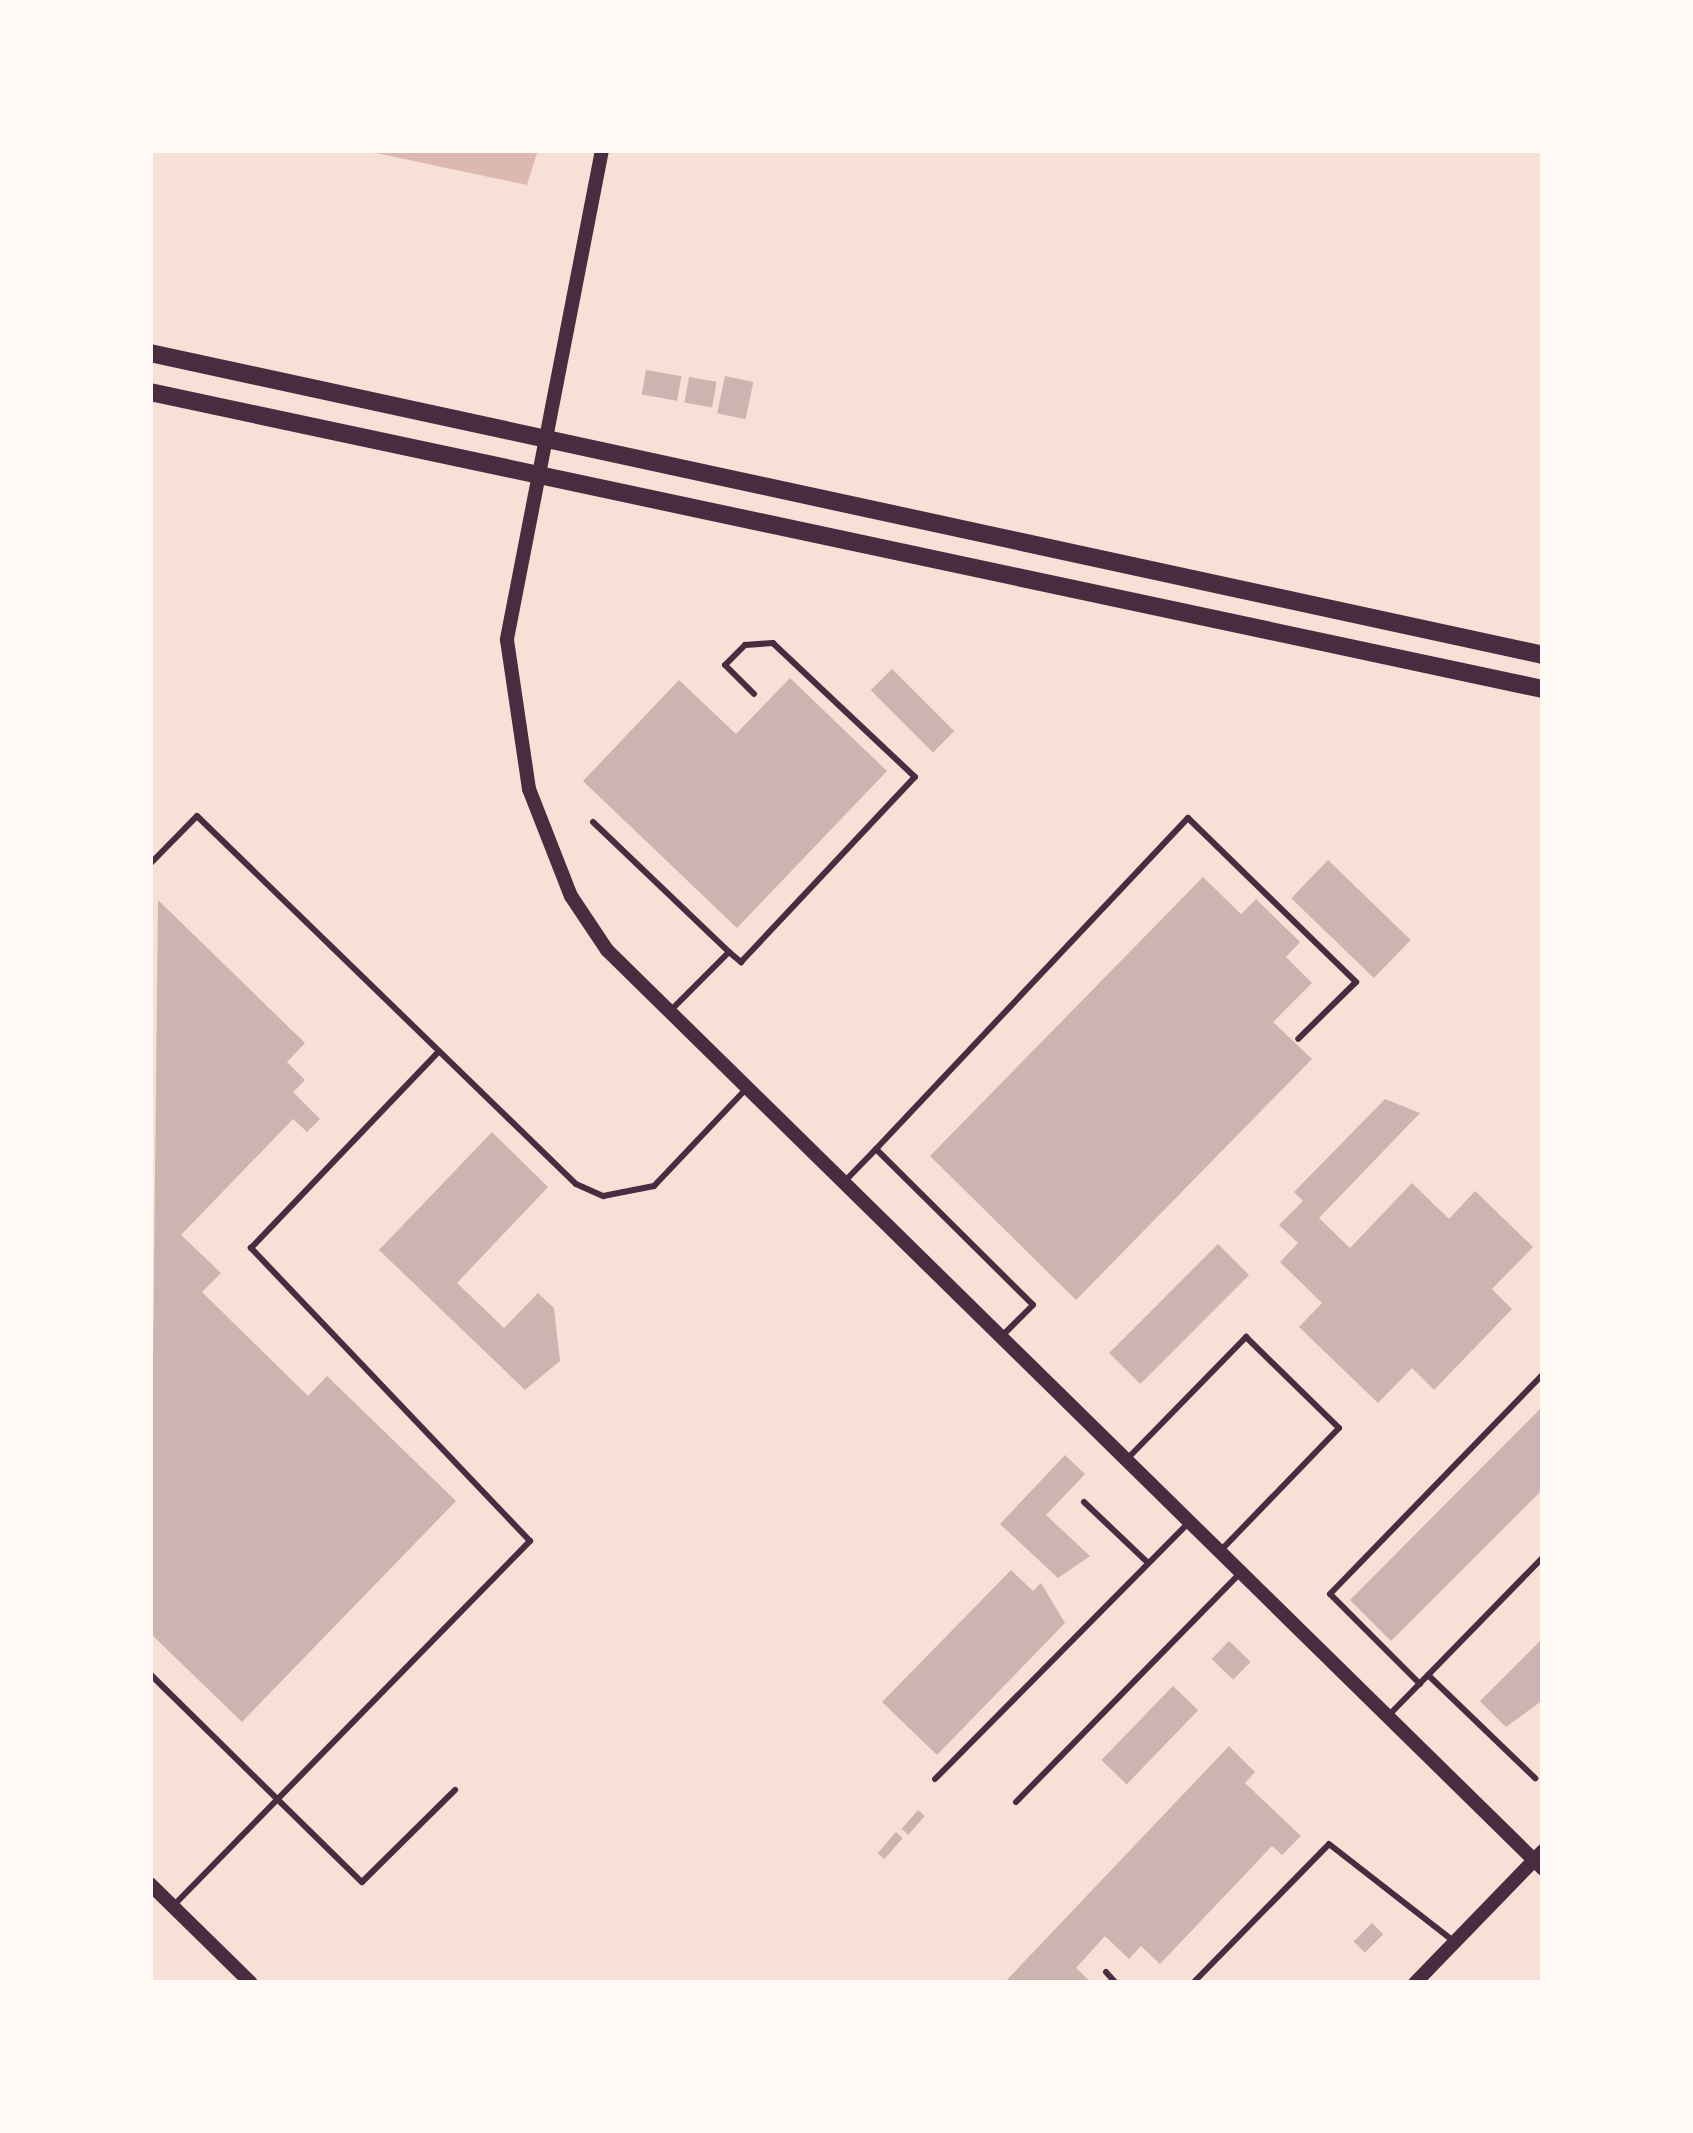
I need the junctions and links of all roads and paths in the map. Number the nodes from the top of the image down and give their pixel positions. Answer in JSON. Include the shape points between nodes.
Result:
{"nodes":[{"id":1,"x":602,"y":150,"type":"edge"},
{"id":2,"x":150,"y":353,"type":"edge"},
{"id":3,"x":150,"y":392,"type":"edge"},
{"id":4,"x":541,"y":436,"type":"junction"},
{"id":5,"x":532,"y":474,"type":"junction"},
{"id":6,"x":1543,"y":656,"type":"edge"},
{"id":7,"x":1543,"y":689,"type":"edge"},
{"id":8,"x":754,"y":694,"type":"dead end"},
{"id":9,"x":593,"y":822,"type":"dead end"},
{"id":10,"x":150,"y":864,"type":"edge"},
{"id":11,"x":729,"y":952,"type":"junction"},
{"id":12,"x":670,"y":1012,"type":"junction"},
{"id":13,"x":1298,"y":1040,"type":"dead end"},
{"id":14,"x":439,"y":1052,"type":"junction"},
{"id":15,"x":747,"y":1088,"type":"junction"},
{"id":16,"x":876,"y":1149,"type":"junction"},
{"id":17,"x":844,"y":1182,"type":"junction"},
{"id":18,"x":1001,"y":1337,"type":"junction"},
{"id":19,"x":1543,"y":1374,"type":"edge"},
{"id":20,"x":1126,"y":1460,"type":"junction"},
{"id":21,"x":1084,"y":1502,"type":"dead end"},
{"id":22,"x":1189,"y":1522,"type":"junction"},
{"id":23,"x":1220,"y":1552,"type":"junction"},
{"id":24,"x":1543,"y":1557,"type":"edge"},
{"id":25,"x":1148,"y":1563,"type":"junction"},
{"id":26,"x":1240,"y":1572,"type":"junction"},
{"id":27,"x":150,"y":1674,"type":"edge"},
{"id":28,"x":1428,"y":1676,"type":"junction"},
{"id":29,"x":1420,"y":1684,"type":"junction"},
{"id":30,"x":1388,"y":1717,"type":"junction"},
{"id":31,"x":1535,"y":1778,"type":"dead end"},
{"id":32,"x":935,"y":1779,"type":"dead end"},
{"id":33,"x":455,"y":1790,"type":"dead end"},
{"id":34,"x":277,"y":1799,"type":"junction"},
{"id":35,"x":1016,"y":1802,"type":"dead end"},
{"id":36,"x":1540,"y":1860,"type":"edge"},
{"id":37,"x":150,"y":1884,"type":"edge"},
{"id":38,"x":172,"y":1906,"type":"junction"},
{"id":39,"x":1455,"y":1942,"type":"junction"},
{"id":40,"x":1106,"y":1972,"type":"dead end"},
{"id":41,"x":250,"y":1983,"type":"edge"},
{"id":42,"x":1116,"y":1983,"type":"edge"},
{"id":43,"x":1192,"y":1983,"type":"edge"},
{"id":44,"x":1415,"y":1983,"type":"edge"}],
"edges":[{"from":1,"to":4,"type":"street"},
{"from":2,"to":4,"type":"highway"},
{"from":3,"to":5,"type":"highway"},
{"from":4,"to":5,"type":"street"},
{"from":4,"to":6,"type":"highway"},
{"from":5,"to":7,"type":"highway"},
{"from":5,"to":12,"type":"street","via":[[507,640],[529,789],[571,896]]},
{"from":8,"to":11,"type":"lane","via":[[725,665],[745,645],[772,644],[915,777],[741,962]]},
{"from":9,"to":11,"type":"lane"},
{"from":10,"to":14,"type":"lane","via":[[197,816]]},
{"from":11,"to":12,"type":"lane"},
{"from":12,"to":15,"type":"street"},
{"from":13,"to":16,"type":"lane","via":[[1356,982],[1188,818]]},
{"from":14,"to":15,"type":"lane","via":[[576,1184],[603,1196],[654,1186]]},
{"from":14,"to":34,"type":"lane","via":[[251,1248],[530,1541]]},
{"from":15,"to":17,"type":"street"},
{"from":16,"to":17,"type":"lane"},
{"from":16,"to":18,"type":"lane","via":[[1033,1305]]},
{"from":17,"to":18,"type":"street"},
{"from":18,"to":20,"type":"street"},
{"from":19,"to":29,"type":"lane","via":[[1330,1594]]},
{"from":20,"to":22,"type":"street"},
{"from":20,"to":23,"type":"lane","via":[[1246,1337],[1324,1413],[1339,1428]]},
{"from":21,"to":25,"type":"lane"},
{"from":22,"to":23,"type":"street"},
{"from":22,"to":25,"type":"lane"},
{"from":23,"to":26,"type":"street"},
{"from":24,"to":28,"type":"lane"},
{"from":25,"to":32,"type":"lane"},
{"from":26,"to":30,"type":"street"},
{"from":26,"to":35,"type":"lane"},
{"from":27,"to":34,"type":"lane"},
{"from":28,"to":29,"type":"lane"},
{"from":28,"to":31,"type":"lane"},
{"from":29,"to":30,"type":"lane"},
{"from":30,"to":36,"type":"street"},
{"from":33,"to":34,"type":"lane","via":[[362,1882]]},
{"from":34,"to":38,"type":"lane"},
{"from":36,"to":39,"type":"street"},
{"from":37,"to":38,"type":"street"},
{"from":38,"to":41,"type":"street"},
{"from":39,"to":43,"type":"lane","via":[[1329,1844]]},
{"from":39,"to":44,"type":"street"},
{"from":40,"to":42,"type":"lane"}]}
